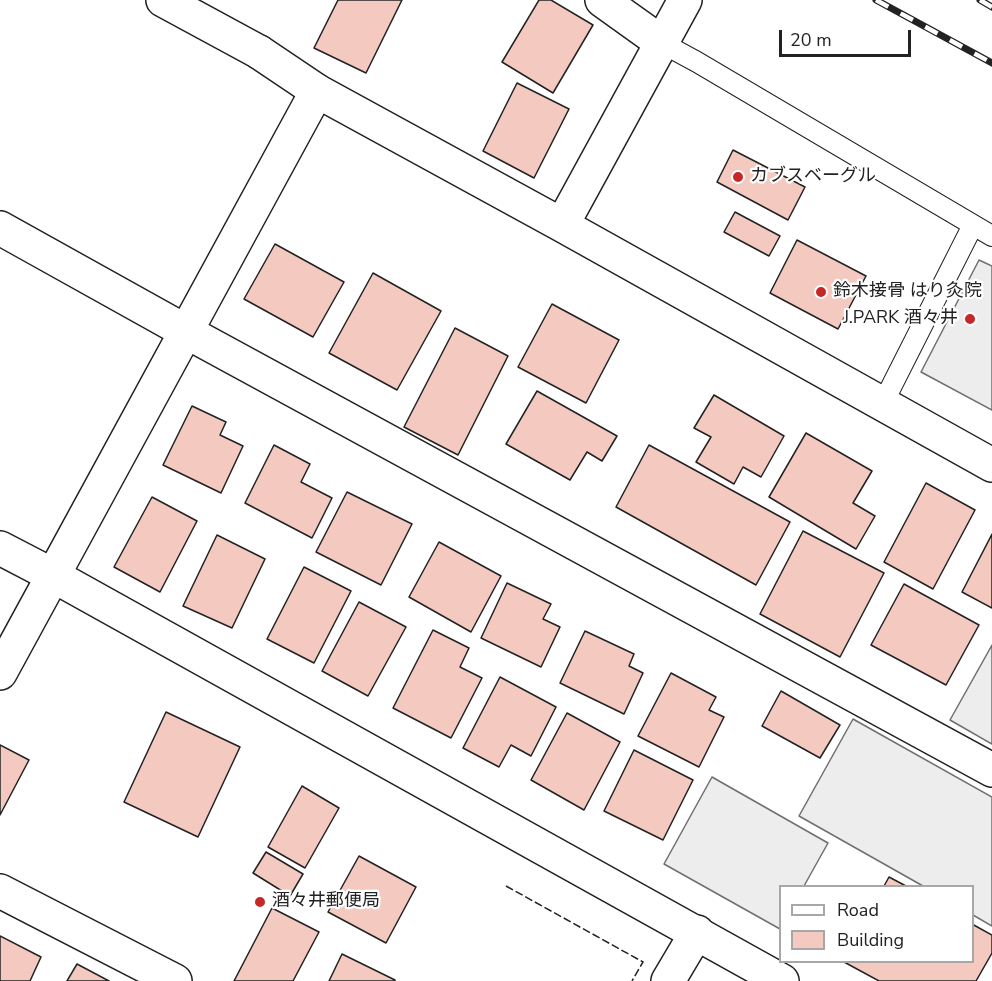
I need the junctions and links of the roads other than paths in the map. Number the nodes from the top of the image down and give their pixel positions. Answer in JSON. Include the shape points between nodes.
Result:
{"nodes":[{"id":1,"x":163,"y":0,"type":"edge"},
{"id":2,"x":602,"y":0,"type":"edge"},
{"id":3,"x":685,"y":0,"type":"edge"},
{"id":4,"x":662,"y":43,"type":"junction"},
{"id":5,"x":317,"y":91,"type":"junction"},
{"id":6,"x":562,"y":225,"type":"junction"},
{"id":7,"x":973,"y":225,"type":"junction"},
{"id":8,"x":0,"y":228,"type":"edge"},
{"id":9,"x":992,"y":236,"type":"edge"},
{"id":10,"x":185,"y":331,"type":"junction"},
{"id":11,"x":883,"y":403,"type":"junction"},
{"id":12,"x":992,"y":465,"type":"edge"},
{"id":13,"x":0,"y":548,"type":"edge"},
{"id":14,"x":54,"y":576,"type":"junction"},
{"id":15,"x":0,"y":673,"type":"edge"},
{"id":16,"x":992,"y":770,"type":"edge"},
{"id":17,"x":0,"y":891,"type":"edge"},
{"id":18,"x":697,"y":932,"type":"junction"},
{"id":19,"x":176,"y":981,"type":"edge"},
{"id":20,"x":668,"y":981,"type":"edge"},
{"id":21,"x":782,"y":981,"type":"edge"}],
"edges":[{"from":1,"to":5,"type":"street","via":[[259,52]]},
{"from":2,"to":4,"type":"street"},
{"from":3,"to":4,"type":"street"},
{"from":4,"to":6,"type":"street"},
{"from":4,"to":7,"type":"lane"},
{"from":5,"to":6,"type":"street"},
{"from":5,"to":10,"type":"street"},
{"from":6,"to":11,"type":"street"},
{"from":7,"to":9,"type":"lane"},
{"from":7,"to":11,"type":"lane"},
{"from":8,"to":10,"type":"street"},
{"from":10,"to":14,"type":"street"},
{"from":10,"to":16,"type":"street"},
{"from":11,"to":12,"type":"street"},
{"from":13,"to":14,"type":"street"},
{"from":14,"to":15,"type":"street"},
{"from":14,"to":18,"type":"street"},
{"from":17,"to":19,"type":"street"},
{"from":18,"to":20,"type":"street"},
{"from":18,"to":21,"type":"street"}]}
